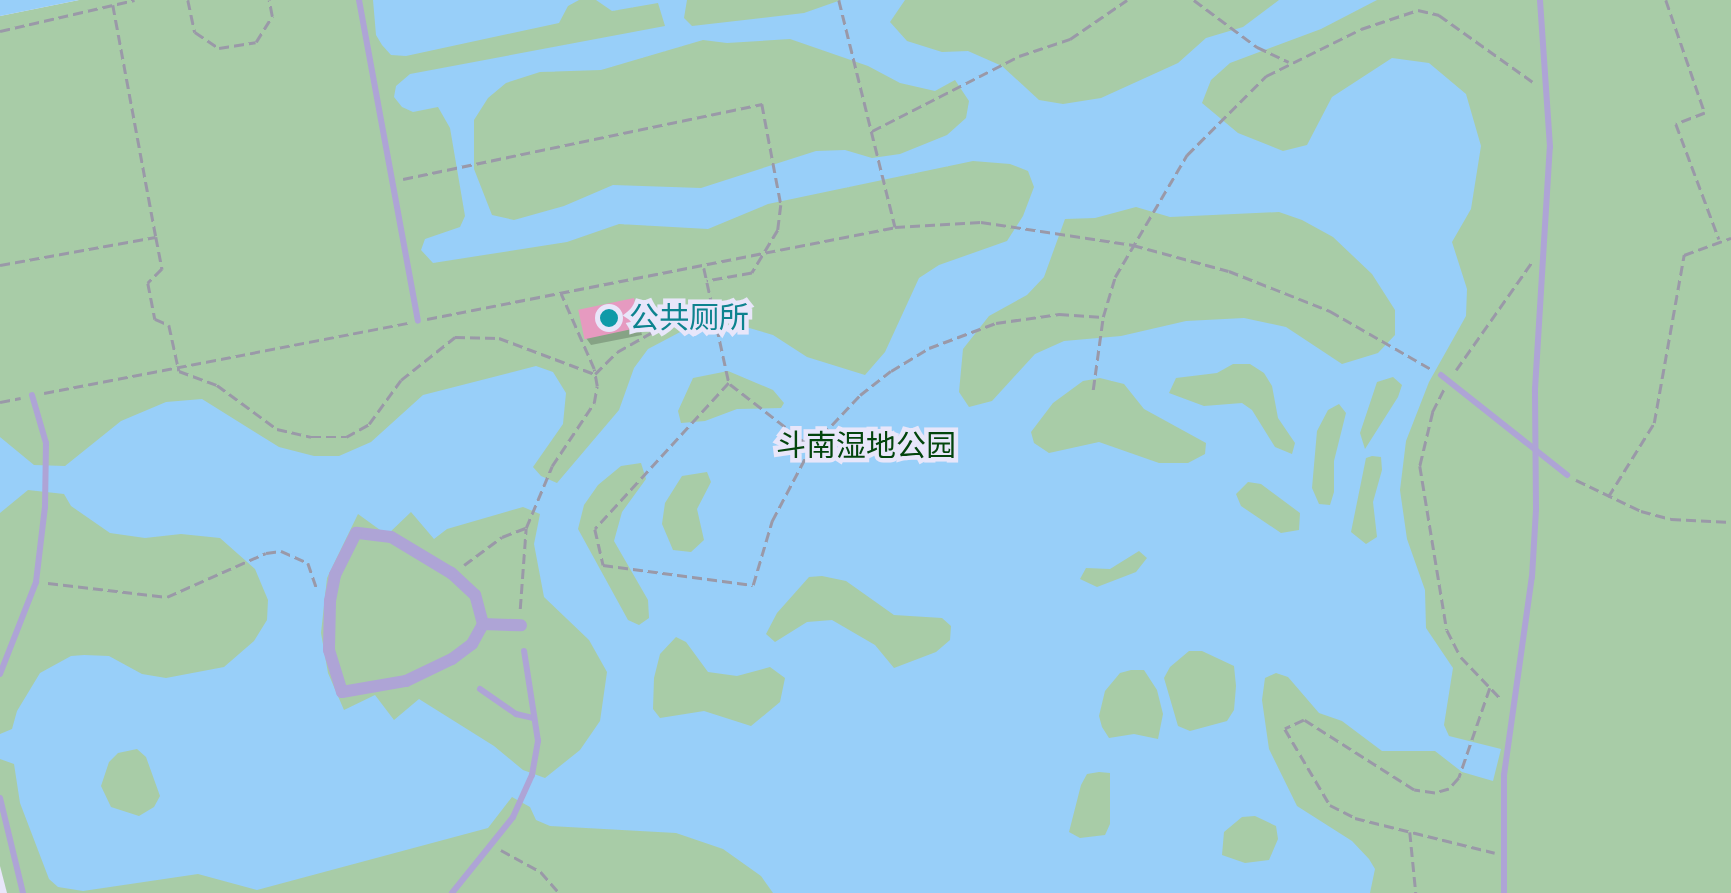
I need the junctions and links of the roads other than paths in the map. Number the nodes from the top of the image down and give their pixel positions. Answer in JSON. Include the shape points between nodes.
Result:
{"nodes":[{"id":1,"x":360,"y":0,"type":"edge"},
{"id":2,"x":1540,"y":0,"type":"edge"},
{"id":3,"x":418,"y":321,"type":"road end"},
{"id":4,"x":1441,"y":375,"type":"road end"},
{"id":5,"x":32,"y":396,"type":"road end"},
{"id":6,"x":1535,"y":452,"type":"junction"},
{"id":7,"x":1566,"y":474,"type":"road end"},
{"id":8,"x":483,"y":624,"type":"junction"},
{"id":9,"x":520,"y":625,"type":"road end"},
{"id":10,"x":524,"y":651,"type":"dead end"},
{"id":11,"x":0,"y":674,"type":"edge"},
{"id":12,"x":480,"y":688,"type":"dead end"},
{"id":13,"x":534,"y":718,"type":"junction"},
{"id":14,"x":0,"y":798,"type":"edge"},
{"id":15,"x":23,"y":893,"type":"edge"},
{"id":16,"x":452,"y":893,"type":"edge"},
{"id":17,"x":1504,"y":893,"type":"edge"}],
"edges":[{"from":1,"to":3,"type":"lane"},
{"from":2,"to":6,"type":"lane","via":[[1549,88]]},
{"from":4,"to":6,"type":"lane"},
{"from":5,"to":11,"type":"lane","via":[[48,473],[36,582]]},
{"from":6,"to":7,"type":"lane"},
{"from":6,"to":17,"type":"lane","via":[[1532,577],[1504,775]]},
{"from":8,"to":8,"type":"street","via":[[475,596],[452,573],[391,537],[356,533],[334,576],[330,650],[342,692],[406,681],[472,644]]},
{"from":8,"to":9,"type":"street"},
{"from":10,"to":13,"type":"lane"},
{"from":12,"to":13,"type":"lane","via":[[516,714]]},
{"from":13,"to":16,"type":"lane","via":[[532,775],[513,817]]},
{"from":14,"to":15,"type":"lane"}]}
